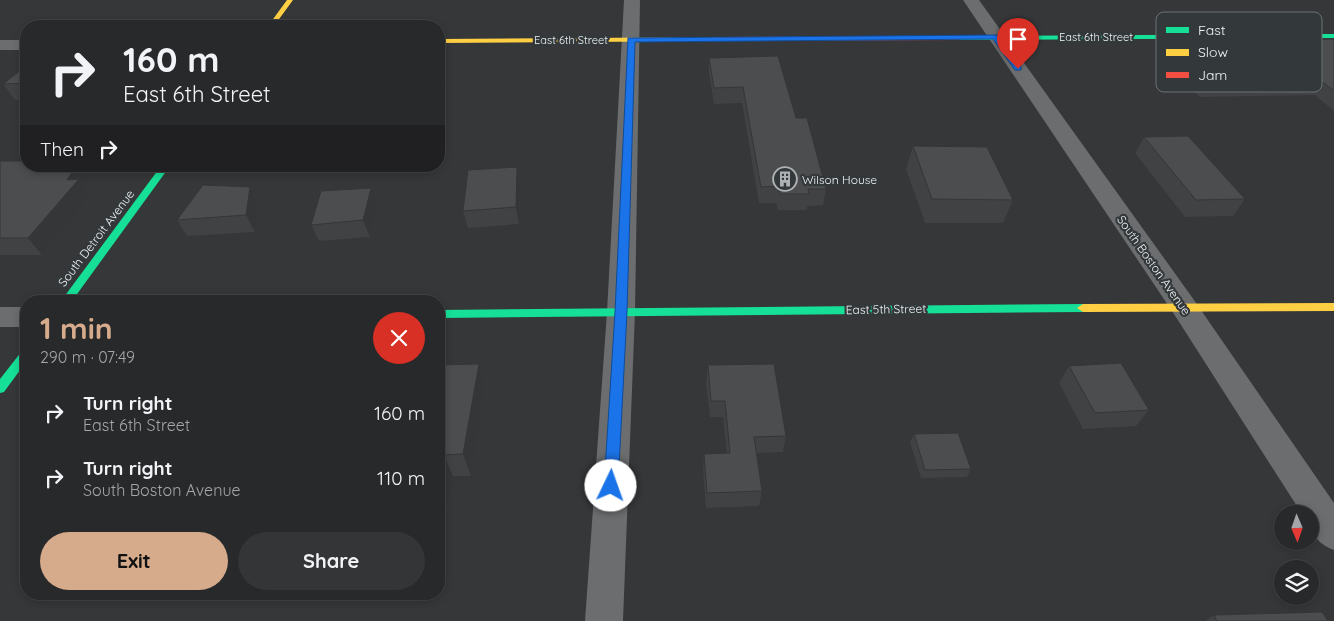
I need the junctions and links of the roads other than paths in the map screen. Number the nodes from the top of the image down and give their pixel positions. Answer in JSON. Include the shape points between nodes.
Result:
{"nodes":[{"id":1,"x":290,"y":0,"type":"edge"},
{"id":2,"x":632,"y":0,"type":"edge"},
{"id":3,"x":971,"y":0,"type":"edge"},
{"id":4,"x":275,"y":20,"type":"edge"},
{"id":5,"x":996,"y":37,"type":"junction"},
{"id":6,"x":1156,"y":37,"type":"edge"},
{"id":7,"x":631,"y":40,"type":"junction"},
{"id":8,"x":445,"y":41,"type":"edge"},
{"id":9,"x":20,"y":44,"type":"edge"},
{"id":10,"x":0,"y":45,"type":"edge"},
{"id":11,"x":162,"y":172,"type":"edge"},
{"id":12,"x":70,"y":295,"type":"edge"},
{"id":13,"x":1334,"y":307,"type":"edge"},
{"id":14,"x":1184,"y":308,"type":"junction"},
{"id":15,"x":621,"y":312,"type":"junction"},
{"id":16,"x":445,"y":314,"type":"edge"},
{"id":17,"x":0,"y":317,"type":"edge"},
{"id":18,"x":20,"y":317,"type":"edge"},
{"id":19,"x":20,"y":362,"type":"edge"},
{"id":20,"x":0,"y":388,"type":"edge"},
{"id":21,"x":1334,"y":533,"type":"edge"},
{"id":22,"x":604,"y":621,"type":"edge"}],
"edges":[{"from":1,"to":4,"type":"street"},
{"from":2,"to":7,"type":"street"},
{"from":3,"to":5,"type":"street","name":"South Boston Avenue"},
{"from":5,"to":6,"type":"street","name":"East 6th Street"},
{"from":5,"to":7,"type":"street","name":"East 6th Street"},
{"from":5,"to":14,"type":"street","name":"South Boston Avenue"},
{"from":7,"to":8,"type":"street","name":"East 6th Street"},
{"from":7,"to":15,"type":"street"},
{"from":9,"to":10,"type":"street"},
{"from":11,"to":12,"type":"street","name":"South Detroit Avenue"},
{"from":13,"to":14,"type":"street","name":"East 5th Street"},
{"from":14,"to":15,"type":"street","name":"East 5th Street"},
{"from":14,"to":21,"type":"street","name":"South Boston Avenue"},
{"from":15,"to":16,"type":"street","name":"East 5th Street"},
{"from":15,"to":22,"type":"street"},
{"from":17,"to":18,"type":"street"},
{"from":19,"to":20,"type":"street"}]}
